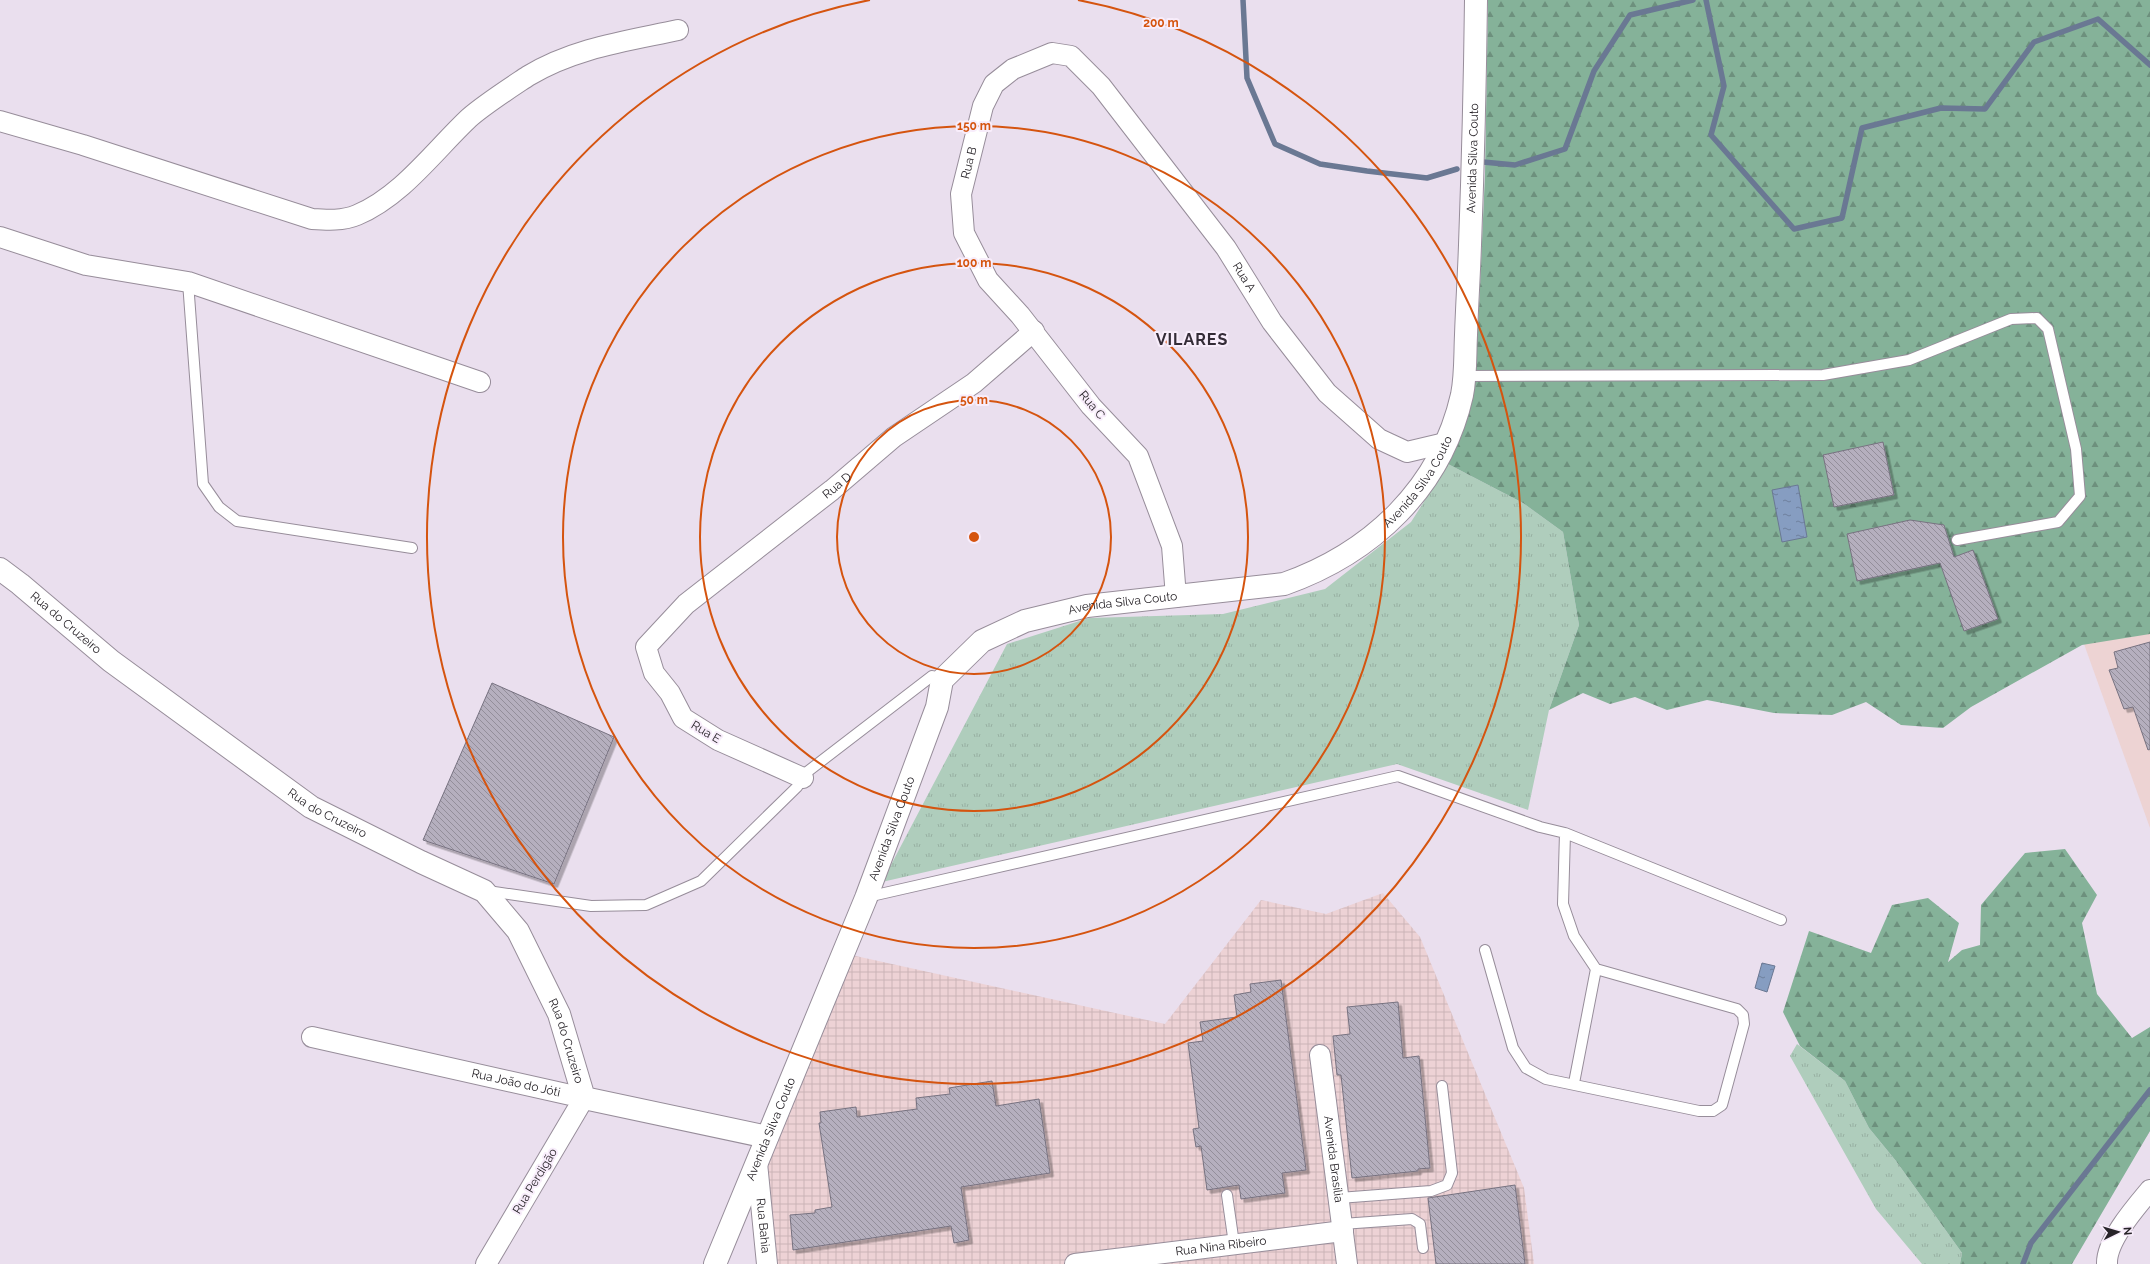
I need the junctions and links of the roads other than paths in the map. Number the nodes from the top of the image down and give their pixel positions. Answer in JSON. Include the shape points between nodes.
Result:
{"nodes":[{"id":1,"x":1476,"y":0,"type":"edge"},
{"id":2,"x":678,"y":30,"type":"dead end"},
{"id":3,"x":1071,"y":56,"type":"joint"},
{"id":4,"x":0,"y":121,"type":"edge"},
{"id":5,"x":964,"y":233,"type":"joint"},
{"id":6,"x":0,"y":236,"type":"edge"},
{"id":7,"x":188,"y":282,"type":"junction"},
{"id":8,"x":1034,"y":331,"type":"junction"},
{"id":9,"x":1465,"y":376,"type":"junction"},
{"id":10,"x":480,"y":382,"type":"dead end"},
{"id":11,"x":1445,"y":443,"type":"junction"},
{"id":12,"x":1957,"y":540,"type":"dead end"},
{"id":13,"x":412,"y":548,"type":"dead end"},
{"id":14,"x":0,"y":569,"type":"edge"},
{"id":15,"x":1176,"y":597,"type":"junction"},
{"id":16,"x":646,"y":647,"type":"joint"},
{"id":17,"x":942,"y":680,"type":"junction"},
{"id":18,"x":803,"y":778,"type":"junction"},
{"id":19,"x":1565,"y":833,"type":"junction"},
{"id":20,"x":484,"y":891,"type":"junction"},
{"id":21,"x":866,"y":898,"type":"junction"},
{"id":22,"x":1781,"y":920,"type":"dead end"},
{"id":23,"x":1485,"y":950,"type":"dead end"},
{"id":24,"x":1596,"y":969,"type":"junction"},
{"id":25,"x":312,"y":1037,"type":"dead end"},
{"id":26,"x":1320,"y":1055,"type":"dead end"},
{"id":27,"x":1574,"y":1084,"type":"junction"},
{"id":28,"x":1442,"y":1086,"type":"dead end"},
{"id":29,"x":584,"y":1098,"type":"junction"},
{"id":30,"x":767,"y":1137,"type":"junction"},
{"id":31,"x":756,"y":1163,"type":"junction"},
{"id":32,"x":2150,"y":1190,"type":"edge"},
{"id":33,"x":1228,"y":1195,"type":"dead end"},
{"id":34,"x":1339,"y":1198,"type":"junction"},
{"id":35,"x":1342,"y":1228,"type":"junction"},
{"id":36,"x":1234,"y":1244,"type":"junction"},
{"id":37,"x":1423,"y":1248,"type":"dead end"},
{"id":38,"x":486,"y":1264,"type":"edge"},
{"id":39,"x":715,"y":1264,"type":"edge"},
{"id":40,"x":767,"y":1264,"type":"edge"},
{"id":41,"x":1076,"y":1264,"type":"edge"},
{"id":42,"x":1347,"y":1264,"type":"edge"},
{"id":43,"x":2107,"y":1264,"type":"edge"}],
"edges":[{"from":1,"to":9,"type":"main road","name":"Avenida Silva Couto"},
{"from":2,"to":4,"type":"street","via":[[580,52],[529,76],[470,117],[380,203],[356,215],[332,220],[305,217],[83,145]]},
{"from":3,"to":5,"type":"street","name":"Rua B","via":[[1052,53],[1040,57],[1013,69],[994,84],[983,106],[961,194]]},
{"from":3,"to":11,"type":"street","name":"Rua A","via":[[1101,86],[1226,248],[1272,322],[1327,393],[1380,439],[1407,452]]},
{"from":5,"to":8,"type":"street","name":"Rua C","via":[[988,280]]},
{"from":6,"to":7,"type":"street","via":[[86,265]]},
{"from":7,"to":10,"type":"street"},
{"from":7,"to":13,"type":"lane","via":[[204,484],[218,507],[237,521]]},
{"from":8,"to":15,"type":"street","name":"Rua C","via":[[1091,406],[1138,456],[1172,546]]},
{"from":8,"to":16,"type":"street","name":"Rua D","via":[[974,383],[894,437],[832,490],[686,604]]},
{"from":9,"to":11,"type":"main road","name":"Avenida Silva Couto","via":[[1454,423]]},
{"from":9,"to":12,"type":"lane","via":[[1822,375],[1909,360],[2010,319],[2037,318],[2048,329],[2076,449],[2080,496],[2058,522]]},
{"from":11,"to":15,"type":"main road","name":"Avenida Silva Couto","via":[[1415,495],[1395,518],[1346,556],[1313,574],[1284,584]]},
{"from":14,"to":20,"type":"main road","name":"Rua do Cruzeiro","via":[[111,661],[310,807]]},
{"from":15,"to":17,"type":"main road","name":"Avenida Silva Couto","via":[[1087,606],[1026,621],[982,641]]},
{"from":16,"to":18,"type":"street","name":"Rua E","via":[[654,673],[670,693],[683,718],[718,740]]},
{"from":17,"to":18,"type":"lane","via":[[932,676],[807,772]]},
{"from":17,"to":21,"type":"main road","name":"Avenida Silva Couto","via":[[937,707]]},
{"from":18,"to":20,"type":"lane","via":[[797,787],[701,881],[646,905],[591,906]]},
{"from":19,"to":21,"type":"lane","via":[[1540,827],[1398,776]]},
{"from":19,"to":22,"type":"lane"},
{"from":19,"to":24,"type":"lane","via":[[1563,904],[1574,936]]},
{"from":20,"to":29,"type":"main road","name":"Rua do Cruzeiro","via":[[518,931],[559,1014]]},
{"from":21,"to":30,"type":"main road","name":"Avenida Silva Couto"},
{"from":23,"to":27,"type":"lane","via":[[1513,1048],[1526,1068],[1546,1079]]},
{"from":24,"to":27,"type":"lane"},
{"from":24,"to":27,"type":"lane","via":[[1737,1009],[1743,1015],[1744,1024],[1722,1105],[1713,1112]]},
{"from":25,"to":29,"type":"street","name":"Rua João do Jóti"},
{"from":26,"to":34,"type":"street","name":"Avenida Brasília"},
{"from":28,"to":34,"type":"lane","via":[[1452,1173],[1447,1185],[1431,1191]]},
{"from":29,"to":30,"type":"main road","name":"Rua João do Jóti"},
{"from":29,"to":38,"type":"street","name":"Rua Perdigão"},
{"from":30,"to":31,"type":"main road","name":"Avenida Silva Couto"},
{"from":31,"to":39,"type":"main road","name":"Avenida Silva Couto"},
{"from":31,"to":40,"type":"street","name":"Rua Bahia"},
{"from":32,"to":43,"type":"street","via":[[2116,1237],[2107,1255]]},
{"from":33,"to":36,"type":"lane"},
{"from":34,"to":35,"type":"street","name":"Avenida Brasília"},
{"from":35,"to":36,"type":"street","name":"Rua Nina Ribeiro"},
{"from":35,"to":37,"type":"lane","via":[[1412,1219],[1420,1224]]},
{"from":35,"to":42,"type":"street","name":"Avenida Brasília"},
{"from":36,"to":41,"type":"street","name":"Rua Nina Ribeiro"}]}
